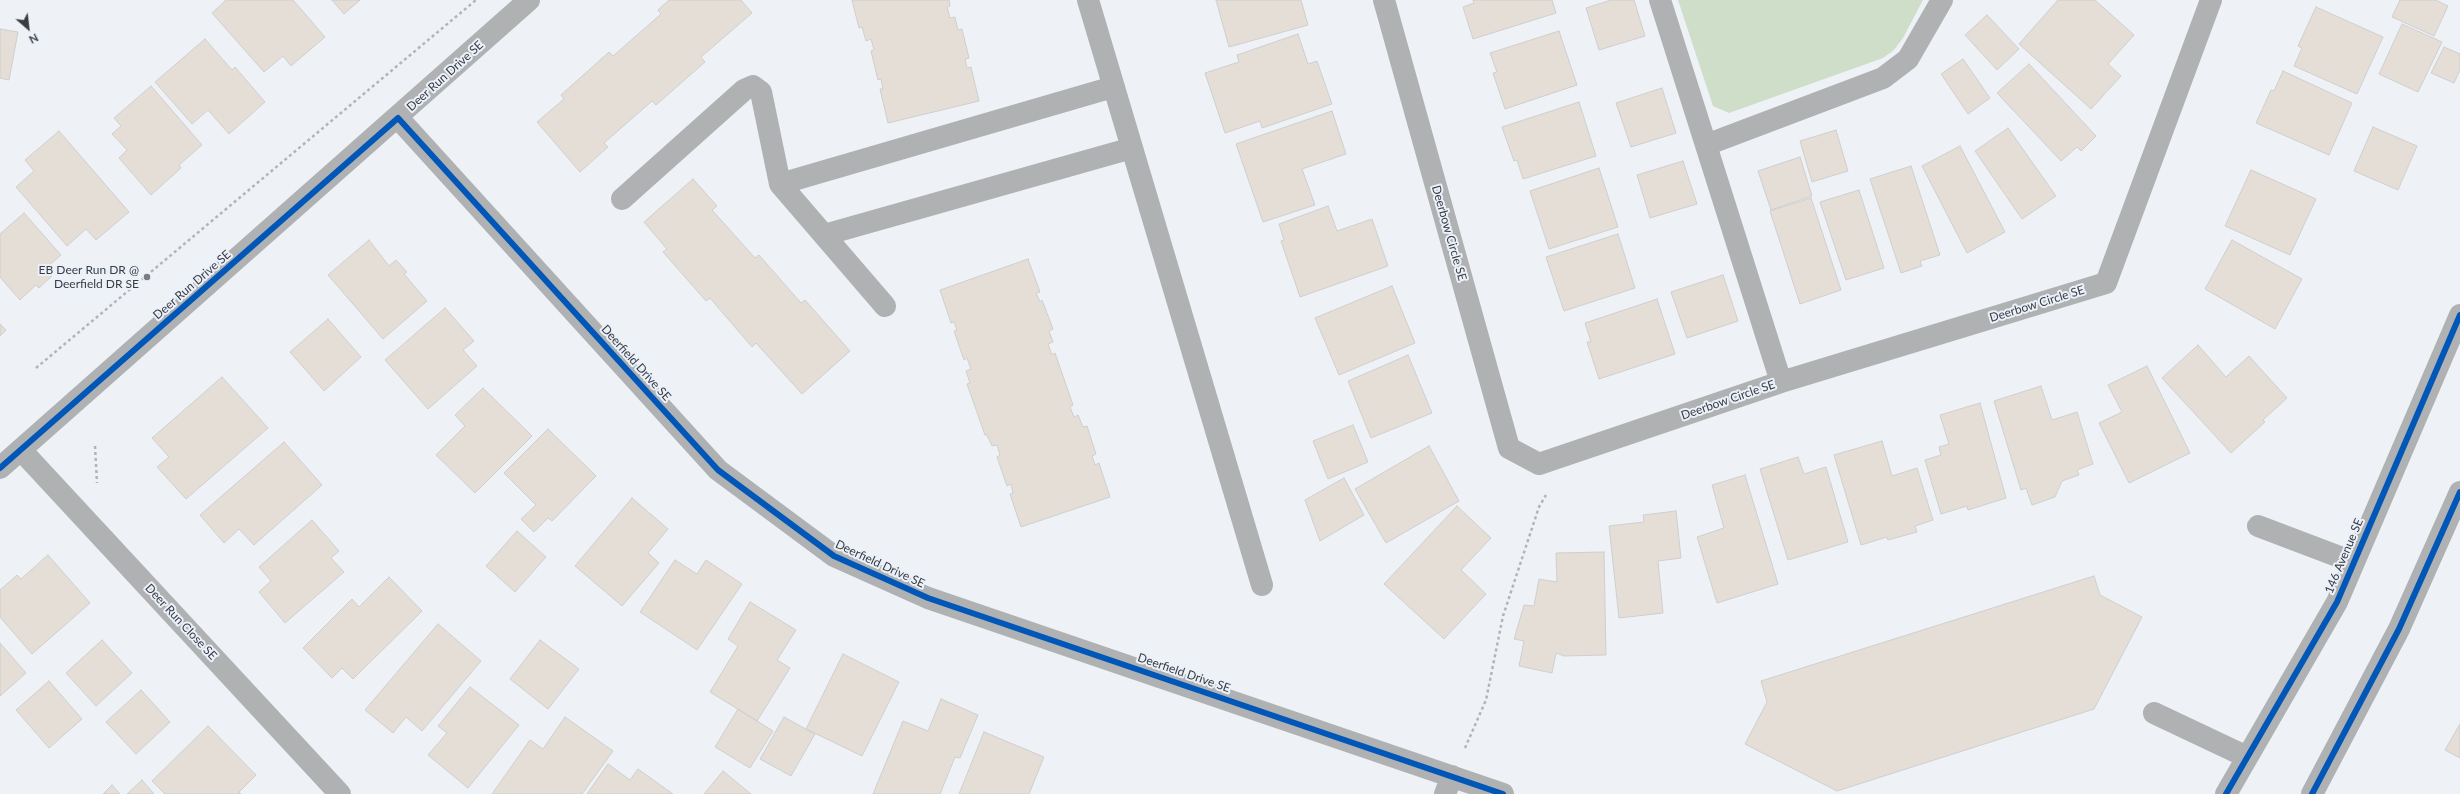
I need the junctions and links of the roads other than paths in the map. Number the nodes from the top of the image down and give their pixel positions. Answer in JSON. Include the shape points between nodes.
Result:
{"nodes":[{"id":1,"x":529,"y":0,"type":"edge"},
{"id":2,"x":1088,"y":0,"type":"edge"},
{"id":3,"x":1384,"y":0,"type":"edge"},
{"id":4,"x":1660,"y":0,"type":"edge"},
{"id":5,"x":1942,"y":0,"type":"edge"},
{"id":6,"x":2211,"y":0,"type":"edge"},
{"id":7,"x":1113,"y":87,"type":"junction"},
{"id":8,"x":398,"y":118,"type":"junction"},
{"id":9,"x":1706,"y":145,"type":"junction"},
{"id":10,"x":1132,"y":148,"type":"junction"},
{"id":11,"x":780,"y":184,"type":"junction"},
{"id":12,"x":622,"y":199,"type":"dead end"},
{"id":13,"x":824,"y":234,"type":"junction"},
{"id":14,"x":885,"y":306,"type":"dead end"},
{"id":15,"x":2460,"y":315,"type":"edge"},
{"id":16,"x":1781,"y":382,"type":"junction"},
{"id":17,"x":21,"y":450,"type":"junction"},
{"id":18,"x":0,"y":468,"type":"edge"},
{"id":19,"x":2460,"y":492,"type":"edge"},
{"id":20,"x":2258,"y":526,"type":"dead end"},
{"id":21,"x":2353,"y":562,"type":"junction"},
{"id":22,"x":1262,"y":585,"type":"dead end"},
{"id":23,"x":2154,"y":713,"type":"dead end"},
{"id":24,"x":2247,"y":757,"type":"junction"},
{"id":25,"x":1449,"y":785,"type":"edge"},
{"id":26,"x":340,"y":794,"type":"edge"},
{"id":27,"x":1502,"y":794,"type":"edge"},
{"id":28,"x":2226,"y":794,"type":"edge"},
{"id":29,"x":2312,"y":794,"type":"edge"}],
"edges":[{"from":1,"to":8,"type":"street","name":"Deer Run Drive SE"},
{"from":2,"to":7,"type":"street"},
{"from":3,"to":16,"type":"street","name":"Deerbow Circle SE","via":[[1509,448],[1539,464]]},
{"from":4,"to":9,"type":"street"},
{"from":5,"to":9,"type":"street","via":[[1908,59],[1883,78]]},
{"from":6,"to":16,"type":"street","name":"Deerbow Circle SE","via":[[2106,283]]},
{"from":7,"to":10,"type":"street"},
{"from":7,"to":11,"type":"street"},
{"from":8,"to":17,"type":"street","name":"Deer Run Drive SE"},
{"from":8,"to":25,"type":"street","name":"Deerfield Drive SE","via":[[718,470],[834,556],[928,598]]},
{"from":9,"to":16,"type":"street"},
{"from":10,"to":13,"type":"street"},
{"from":10,"to":22,"type":"street"},
{"from":11,"to":12,"type":"street","via":[[761,92],[753,86],[744,90]]},
{"from":11,"to":13,"type":"street"},
{"from":13,"to":14,"type":"street"},
{"from":15,"to":21,"type":"street","name":"146 Avenue SE"},
{"from":17,"to":18,"type":"street","name":"Deer Run Drive SE"},
{"from":17,"to":26,"type":"street","name":"Deer Run Close SE"},
{"from":19,"to":29,"type":"street","via":[[2399,629]]},
{"from":20,"to":21,"type":"street"},
{"from":21,"to":24,"type":"street","name":"146 Avenue SE","via":[[2337,602]]},
{"from":23,"to":24,"type":"street"},
{"from":24,"to":28,"type":"street","name":"146 Avenue SE"},
{"from":25,"to":27,"type":"street","name":"Deerfield Drive SE"}]}
